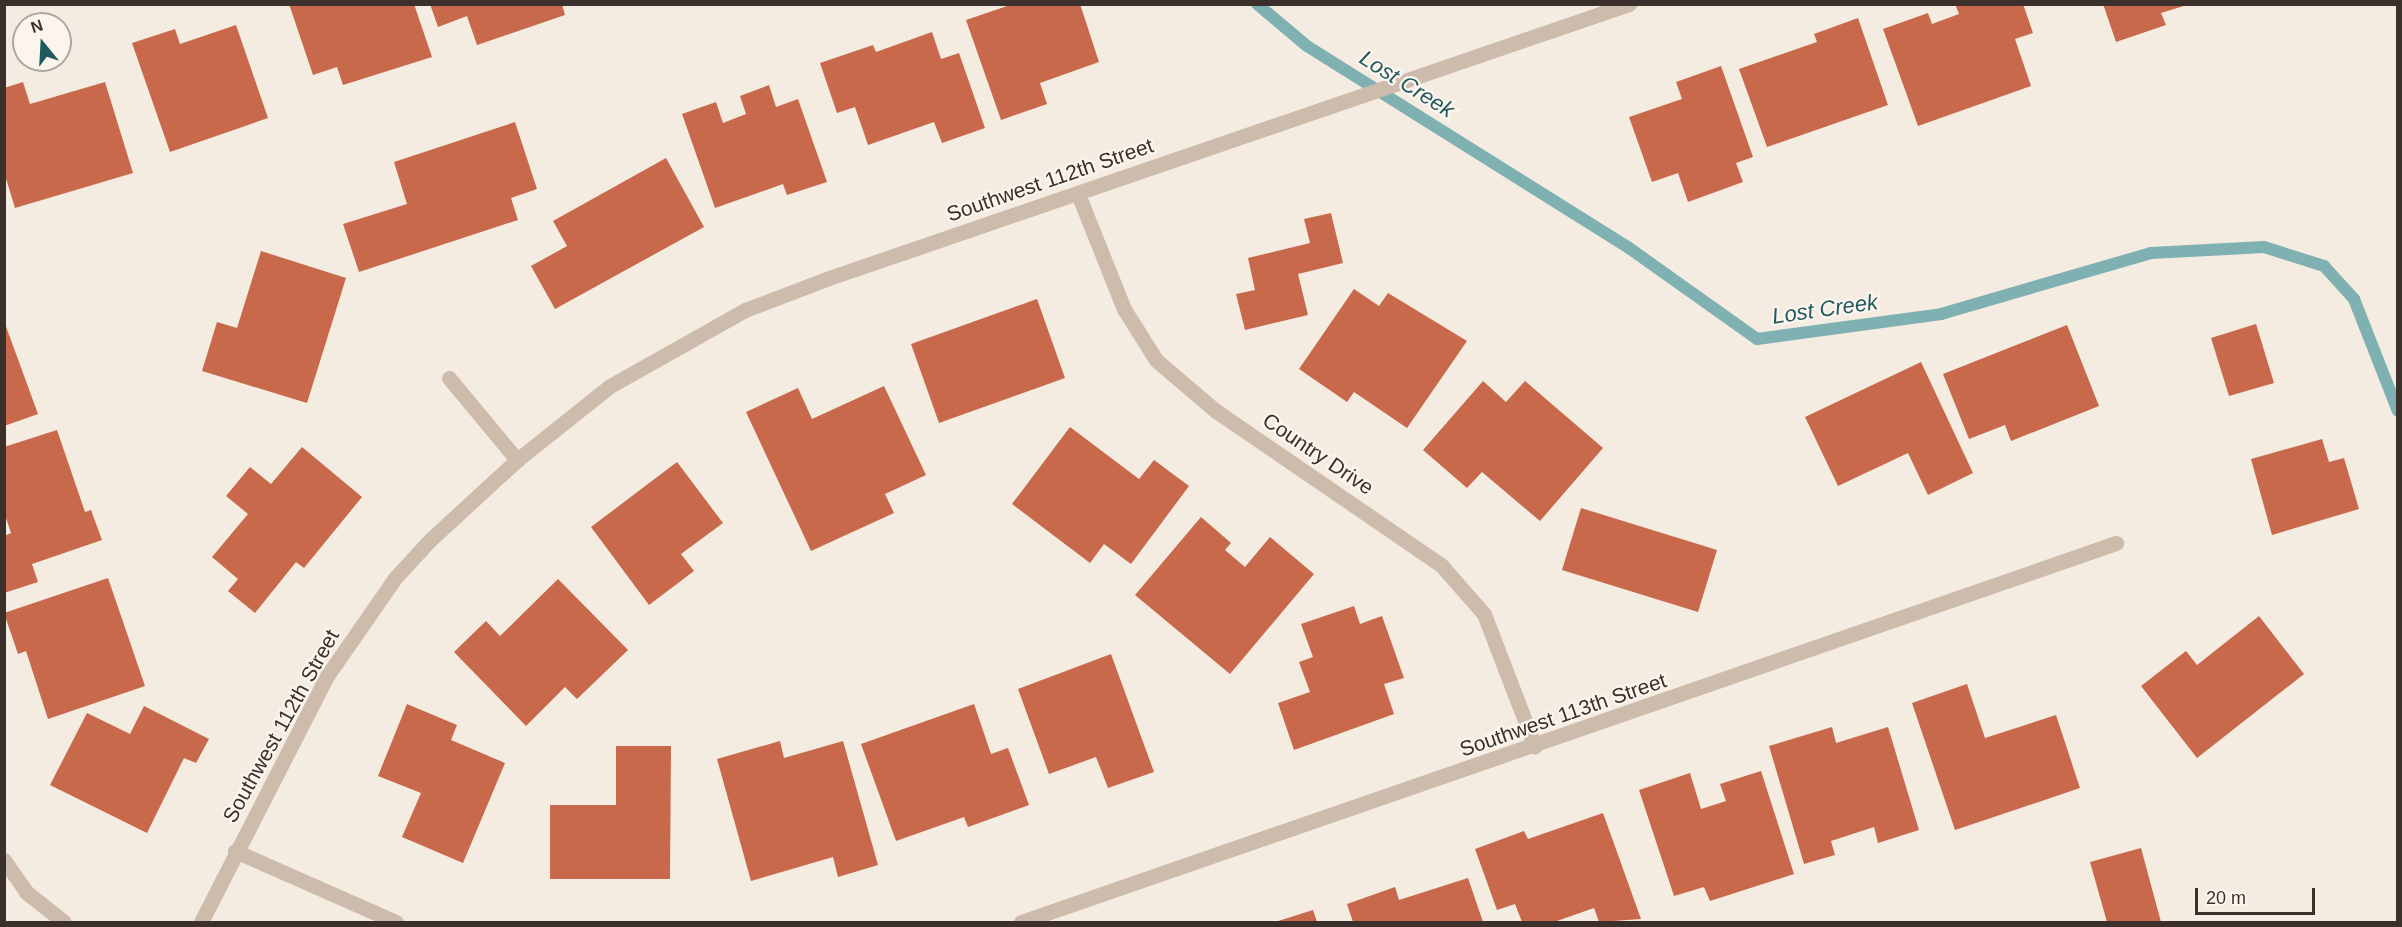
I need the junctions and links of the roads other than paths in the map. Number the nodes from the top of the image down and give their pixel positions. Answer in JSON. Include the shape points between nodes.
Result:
{"nodes":[{"id":1,"x":1629,"y":4,"type":"edge"},
{"id":2,"x":1078,"y":194,"type":"junction"},
{"id":3,"x":449,"y":378,"type":"dead end"},
{"id":4,"x":517,"y":460,"type":"junction"},
{"id":5,"x":2116,"y":543,"type":"dead end"},
{"id":6,"x":1535,"y":747,"type":"junction"},
{"id":7,"x":236,"y":851,"type":"junction"},
{"id":8,"x":4,"y":860,"type":"edge"},
{"id":9,"x":64,"y":922,"type":"edge"},
{"id":10,"x":201,"y":922,"type":"edge"},
{"id":11,"x":396,"y":922,"type":"edge"},
{"id":12,"x":1021,"y":922,"type":"edge"}],
"edges":[{"from":1,"to":2,"type":"street","name":"Southwest 112th Street"},
{"from":2,"to":4,"type":"street","name":"Southwest 112th Street","via":[[745,310],[610,386]]},
{"from":2,"to":6,"type":"street","name":"Country Drive","via":[[1124,309],[1156,360],[1216,411],[1441,565],[1484,614]]},
{"from":3,"to":4,"type":"street"},
{"from":4,"to":7,"type":"street","name":"Southwest 112th Street","via":[[430,540],[367,618],[327,676]]},
{"from":5,"to":6,"type":"street","name":"Southwest 113th Street"},
{"from":6,"to":12,"type":"street","name":"Southwest 113th Street"},
{"from":7,"to":10,"type":"street","name":"Southwest 112th Street"},
{"from":7,"to":11,"type":"street"},
{"from":8,"to":9,"type":"street","via":[[26,892]]}]}
